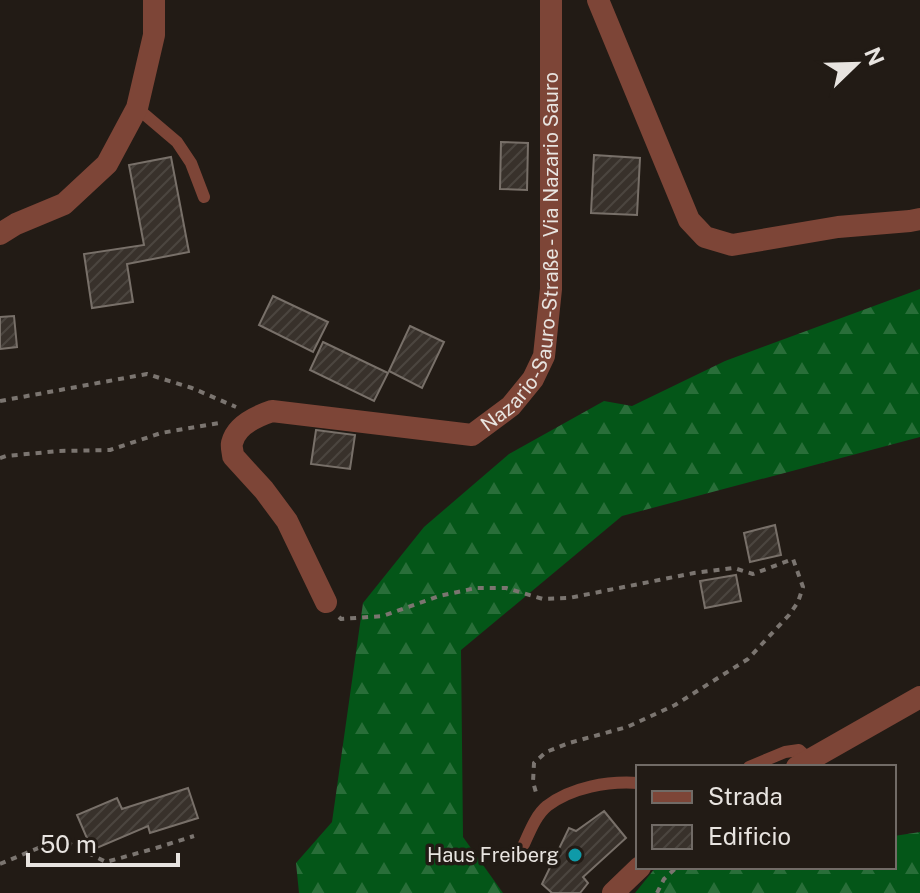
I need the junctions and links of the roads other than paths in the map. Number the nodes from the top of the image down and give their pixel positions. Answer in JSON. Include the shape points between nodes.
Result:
{"nodes":[{"id":1,"x":154,"y":0,"type":"edge"},
{"id":2,"x":551,"y":0,"type":"edge"},
{"id":3,"x":598,"y":0,"type":"edge"},
{"id":4,"x":137,"y":108,"type":"junction"},
{"id":5,"x":204,"y":197,"type":"dead end"},
{"id":6,"x":920,"y":219,"type":"edge"},
{"id":7,"x":0,"y":234,"type":"edge"},
{"id":8,"x":326,"y":602,"type":"road end"},
{"id":9,"x":920,"y":697,"type":"edge"},
{"id":10,"x":804,"y":764,"type":"edge"},
{"id":11,"x":754,"y":765,"type":"edge"},
{"id":12,"x":636,"y":783,"type":"edge"},
{"id":13,"x":524,"y":844,"type":"dead end"},
{"id":14,"x":638,"y":869,"type":"edge"},
{"id":15,"x":613,"y":893,"type":"edge"}],
"edges":[{"from":1,"to":4,"type":"street","via":[[154,35]]},
{"from":2,"to":8,"type":"street","name":"Nazario-Sauro-Straße - Via Nazario Sauro","via":[[551,289],[544,356],[533,379],[511,406],[472,435],[272,411],[256,416],[232,442],[233,456],[287,521]]},
{"from":3,"to":6,"type":"street","via":[[689,220],[705,237],[732,245]]},
{"from":4,"to":5,"type":"lane","via":[[177,142]]},
{"from":4,"to":7,"type":"street","via":[[107,164],[64,204]]},
{"from":9,"to":10,"type":"street"},
{"from":10,"to":11,"type":"lane","via":[[799,750]]},
{"from":12,"to":13,"type":"lane","via":[[617,782],[567,795],[546,807]]},
{"from":14,"to":15,"type":"street"}]}
